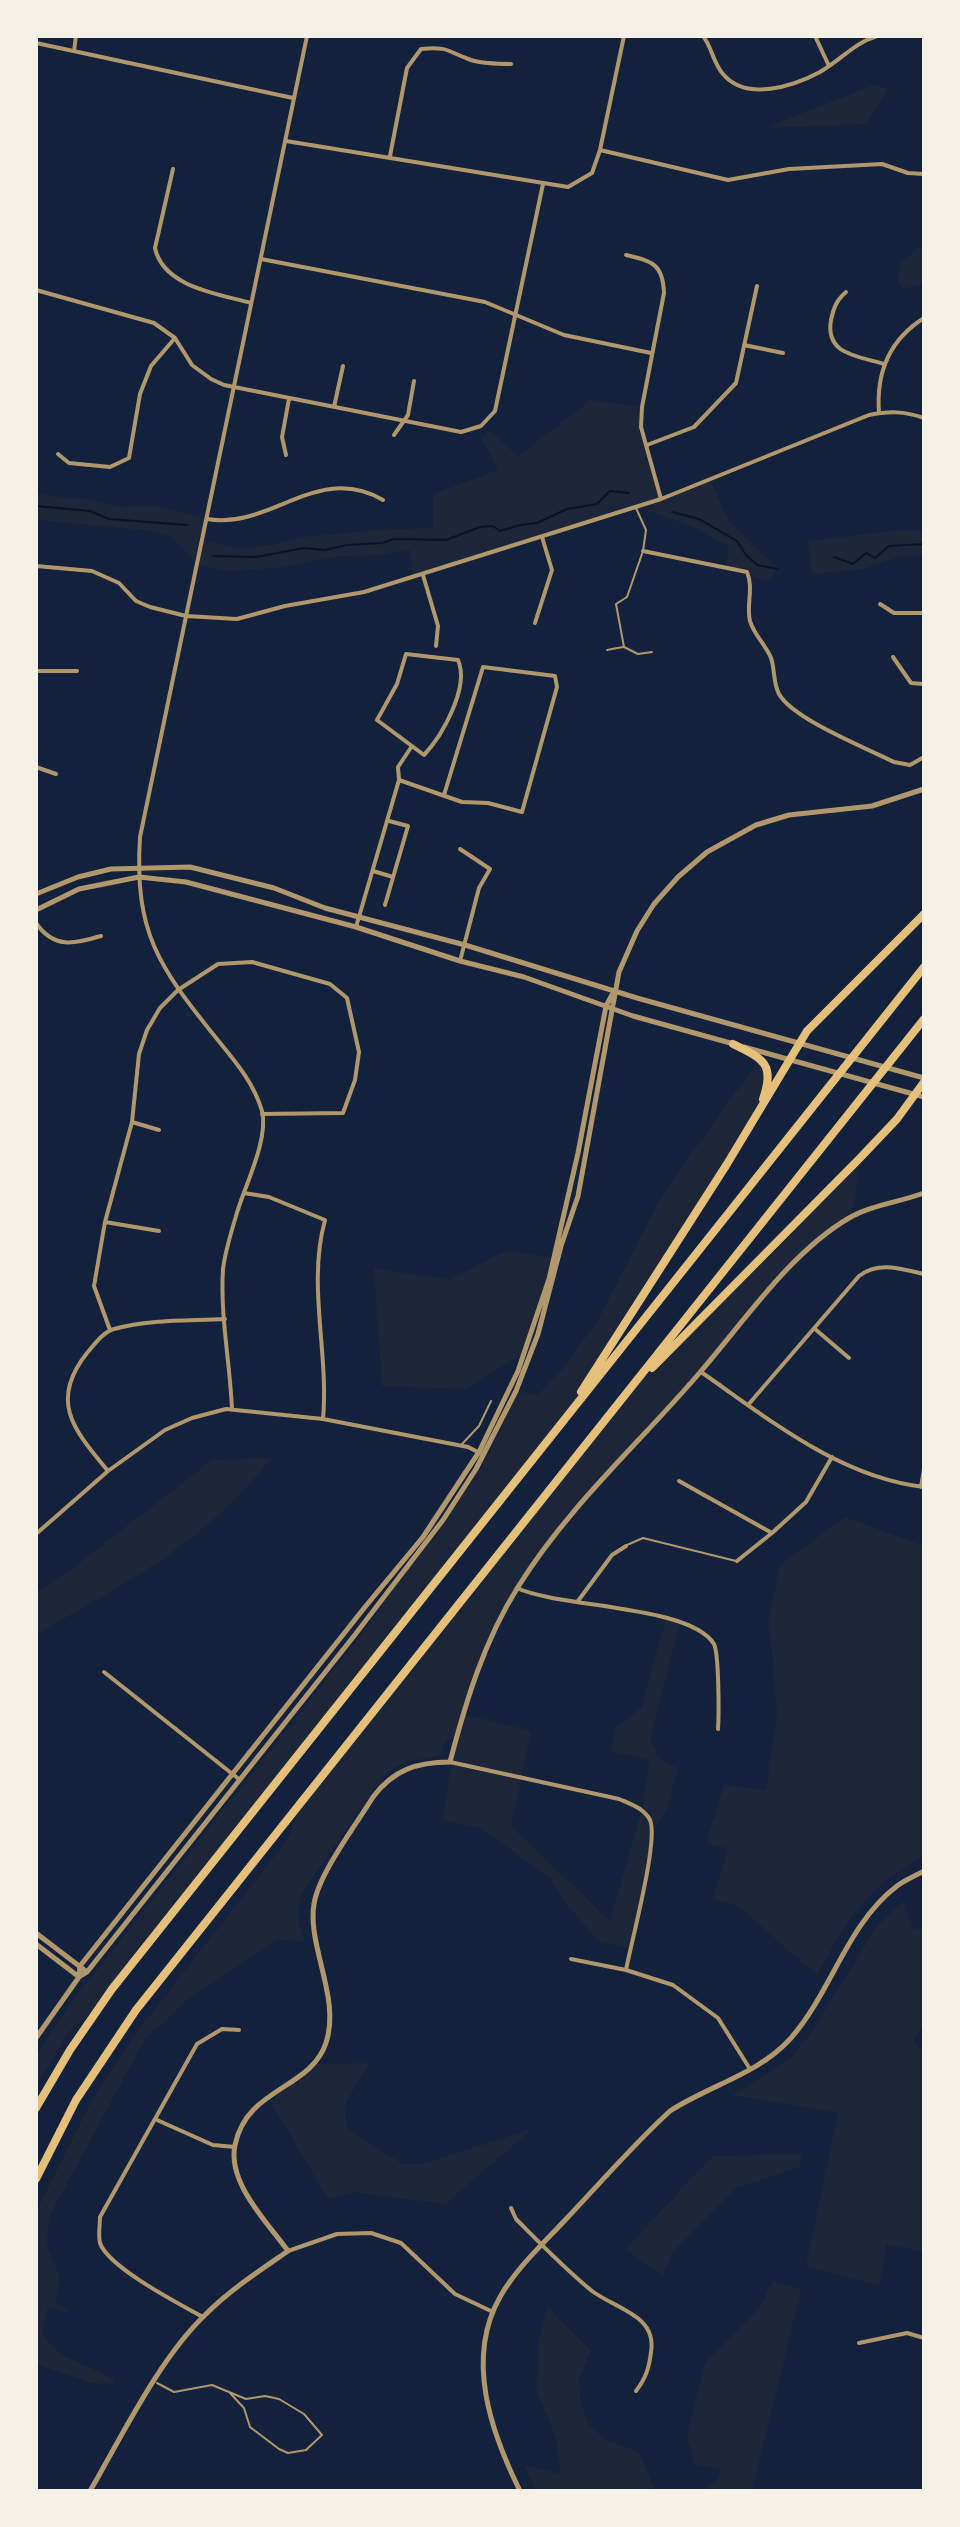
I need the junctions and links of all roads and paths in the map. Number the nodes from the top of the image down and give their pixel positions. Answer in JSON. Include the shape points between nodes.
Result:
{"nodes":[{"id":1,"x":76,"y":36,"type":"edge"},
{"id":2,"x":307,"y":36,"type":"edge"},
{"id":3,"x":624,"y":36,"type":"edge"},
{"id":4,"x":703,"y":36,"type":"edge"},
{"id":5,"x":815,"y":36,"type":"edge"},
{"id":6,"x":877,"y":36,"type":"edge"},
{"id":7,"x":36,"y":43,"type":"edge"},
{"id":8,"x":74,"y":51,"type":"junction"},
{"id":9,"x":511,"y":64,"type":"dead end"},
{"id":10,"x":829,"y":66,"type":"junction"},
{"id":11,"x":293,"y":98,"type":"junction"},
{"id":12,"x":286,"y":141,"type":"junction"},
{"id":13,"x":600,"y":150,"type":"junction"},
{"id":14,"x":390,"y":156,"type":"junction"},
{"id":15,"x":173,"y":169,"type":"dead end"},
{"id":16,"x":924,"y":174,"type":"edge"},
{"id":17,"x":543,"y":184,"type":"junction"},
{"id":18,"x":626,"y":255,"type":"dead end"},
{"id":19,"x":261,"y":259,"type":"junction"},
{"id":20,"x":757,"y":286,"type":"dead end"},
{"id":21,"x":36,"y":290,"type":"edge"},
{"id":22,"x":846,"y":292,"type":"dead end"},
{"id":23,"x":251,"y":303,"type":"junction"},
{"id":24,"x":516,"y":314,"type":"junction"},
{"id":25,"x":924,"y":318,"type":"edge"},
{"id":26,"x":175,"y":338,"type":"junction"},
{"id":27,"x":744,"y":345,"type":"junction"},
{"id":28,"x":651,"y":353,"type":"junction"},
{"id":29,"x":783,"y":353,"type":"dead end"},
{"id":30,"x":884,"y":364,"type":"junction"},
{"id":31,"x":343,"y":366,"type":"dead end"},
{"id":32,"x":414,"y":381,"type":"dead end"},
{"id":33,"x":234,"y":387,"type":"junction"},
{"id":34,"x":289,"y":399,"type":"junction"},
{"id":35,"x":334,"y":408,"type":"junction"},
{"id":36,"x":879,"y":413,"type":"junction"},
{"id":37,"x":924,"y":418,"type":"edge"},
{"id":38,"x":404,"y":422,"type":"junction"},
{"id":39,"x":394,"y":435,"type":"dead end"},
{"id":40,"x":647,"y":445,"type":"junction"},
{"id":41,"x":58,"y":454,"type":"dead end"},
{"id":42,"x":286,"y":455,"type":"dead end"},
{"id":43,"x":661,"y":499,"type":"junction"},
{"id":44,"x":383,"y":500,"type":"dead end"},
{"id":45,"x":636,"y":507,"type":"junction"},
{"id":46,"x":207,"y":519,"type":"junction"},
{"id":47,"x":542,"y":537,"type":"junction"},
{"id":48,"x":643,"y":551,"type":"junction"},
{"id":49,"x":36,"y":566,"type":"edge"},
{"id":50,"x":422,"y":574,"type":"junction"},
{"id":51,"x":880,"y":604,"type":"dead end"},
{"id":52,"x":924,"y":613,"type":"edge"},
{"id":53,"x":186,"y":616,"type":"junction"},
{"id":54,"x":535,"y":623,"type":"dead end"},
{"id":55,"x":436,"y":646,"type":"dead end"},
{"id":56,"x":624,"y":647,"type":"junction"},
{"id":57,"x":607,"y":650,"type":"dead end"},
{"id":58,"x":652,"y":652,"type":"dead end"},
{"id":59,"x":893,"y":657,"type":"dead end"},
{"id":60,"x":36,"y":671,"type":"edge"},
{"id":61,"x":77,"y":671,"type":"dead end"},
{"id":62,"x":924,"y":684,"type":"edge"},
{"id":63,"x":412,"y":746,"type":"junction"},
{"id":64,"x":924,"y":757,"type":"edge"},
{"id":65,"x":36,"y":767,"type":"edge"},
{"id":66,"x":56,"y":774,"type":"dead end"},
{"id":67,"x":399,"y":780,"type":"junction"},
{"id":68,"x":924,"y":789,"type":"edge"},
{"id":69,"x":444,"y":795,"type":"junction"},
{"id":70,"x":388,"y":820,"type":"junction"},
{"id":71,"x":460,"y":849,"type":"dead end"},
{"id":72,"x":139,"y":867,"type":"junction"},
{"id":73,"x":373,"y":871,"type":"junction"},
{"id":74,"x":139,"y":877,"type":"junction"},
{"id":75,"x":393,"y":877,"type":"junction"},
{"id":76,"x":36,"y":894,"type":"edge"},
{"id":77,"x":385,"y":905,"type":"dead end"},
{"id":78,"x":36,"y":910,"type":"edge"},
{"id":79,"x":924,"y":914,"type":"edge"},
{"id":80,"x":359,"y":917,"type":"junction"},
{"id":81,"x":36,"y":923,"type":"edge"},
{"id":82,"x":356,"y":927,"type":"junction"},
{"id":83,"x":101,"y":936,"type":"dead end"},
{"id":84,"x":465,"y":945,"type":"junction"},
{"id":85,"x":460,"y":961,"type":"junction"},
{"id":86,"x":924,"y":967,"type":"edge"},
{"id":87,"x":178,"y":990,"type":"junction"},
{"id":88,"x":614,"y":991,"type":"junction"},
{"id":89,"x":606,"y":1006,"type":"junction"},
{"id":90,"x":614,"y":1009,"type":"junction"},
{"id":91,"x":924,"y":1019,"type":"edge"},
{"id":92,"x":733,"y":1044,"type":"junction"},
{"id":93,"x":801,"y":1044,"type":"junction"},
{"id":94,"x":792,"y":1060,"type":"junction"},
{"id":95,"x":924,"y":1080,"type":"edge"},
{"id":96,"x":920,"y":1096,"type":"edge"},
{"id":97,"x":758,"y":1113,"type":"junction"},
{"id":98,"x":262,"y":1114,"type":"junction"},
{"id":99,"x":132,"y":1122,"type":"junction"},
{"id":100,"x":159,"y":1130,"type":"dead end"},
{"id":101,"x":244,"y":1193,"type":"junction"},
{"id":102,"x":924,"y":1193,"type":"edge"},
{"id":103,"x":105,"y":1222,"type":"junction"},
{"id":104,"x":159,"y":1231,"type":"dead end"},
{"id":105,"x":924,"y":1274,"type":"edge"},
{"id":106,"x":225,"y":1319,"type":"junction"},
{"id":107,"x":815,"y":1329,"type":"junction"},
{"id":108,"x":110,"y":1330,"type":"junction"},
{"id":109,"x":849,"y":1358,"type":"dead end"},
{"id":110,"x":701,"y":1372,"type":"junction"},
{"id":111,"x":623,"y":1398,"type":"junction"},
{"id":112,"x":491,"y":1401,"type":"dead end"},
{"id":113,"x":748,"y":1405,"type":"junction"},
{"id":114,"x":232,"y":1409,"type":"junction"},
{"id":115,"x":323,"y":1419,"type":"junction"},
{"id":116,"x":552,"y":1436,"type":"junction"},
{"id":117,"x":461,"y":1445,"type":"junction"},
{"id":118,"x":481,"y":1454,"type":"junction"},
{"id":119,"x":832,"y":1457,"type":"junction"},
{"id":120,"x":924,"y":1469,"type":"edge"},
{"id":121,"x":108,"y":1471,"type":"junction"},
{"id":122,"x":679,"y":1481,"type":"dead end"},
{"id":123,"x":922,"y":1487,"type":"edge"},
{"id":124,"x":772,"y":1533,"type":"junction"},
{"id":125,"x":36,"y":1534,"type":"edge"},
{"id":126,"x":626,"y":1546,"type":"joint"},
{"id":127,"x":737,"y":1561,"type":"joint"},
{"id":128,"x":517,"y":1588,"type":"junction"},
{"id":129,"x":578,"y":1601,"type":"junction"},
{"id":130,"x":104,"y":1672,"type":"dead end"},
{"id":131,"x":718,"y":1729,"type":"dead end"},
{"id":132,"x":450,"y":1762,"type":"junction"},
{"id":133,"x":232,"y":1774,"type":"junction"},
{"id":134,"x":240,"y":1780,"type":"junction"},
{"id":135,"x":924,"y":1871,"type":"edge"},
{"id":136,"x":36,"y":1933,"type":"edge"},
{"id":137,"x":36,"y":1944,"type":"edge"},
{"id":138,"x":571,"y":1959,"type":"dead end"},
{"id":139,"x":80,"y":1966,"type":"junction"},
{"id":140,"x":626,"y":1970,"type":"junction"},
{"id":141,"x":87,"y":1972,"type":"junction"},
{"id":142,"x":79,"y":1977,"type":"junction"},
{"id":143,"x":239,"y":2030,"type":"dead end"},
{"id":144,"x":36,"y":2038,"type":"edge"},
{"id":145,"x":751,"y":2070,"type":"junction"},
{"id":146,"x":36,"y":2108,"type":"edge"},
{"id":147,"x":157,"y":2120,"type":"junction"},
{"id":148,"x":235,"y":2147,"type":"junction"},
{"id":149,"x":36,"y":2179,"type":"edge"},
{"id":150,"x":511,"y":2208,"type":"dead end"},
{"id":151,"x":542,"y":2245,"type":"junction"},
{"id":152,"x":288,"y":2251,"type":"junction"},
{"id":153,"x":493,"y":2312,"type":"junction"},
{"id":154,"x":203,"y":2317,"type":"junction"},
{"id":155,"x":924,"y":2338,"type":"edge"},
{"id":156,"x":859,"y":2343,"type":"dead end"},
{"id":157,"x":155,"y":2382,"type":"junction"},
{"id":158,"x":636,"y":2391,"type":"dead end"},
{"id":159,"x":230,"y":2393,"type":"junction"},
{"id":160,"x":90,"y":2491,"type":"edge"},
{"id":161,"x":520,"y":2491,"type":"edge"}],
"edges":[{"from":1,"to":8,"type":"street"},
{"from":2,"to":11,"type":"street"},
{"from":3,"to":13,"type":"street"},
{"from":4,"to":10,"type":"street","via":[[732,83],[761,91]]},
{"from":5,"to":10,"type":"street"},
{"from":6,"to":10,"type":"street","via":[[851,47]]},
{"from":7,"to":8,"type":"street"},
{"from":8,"to":11,"type":"street"},
{"from":9,"to":14,"type":"street","via":[[471,60],[437,47],[421,49],[407,68]]},
{"from":11,"to":12,"type":"street"},
{"from":12,"to":14,"type":"street"},
{"from":12,"to":19,"type":"street"},
{"from":13,"to":16,"type":"street","via":[[728,180],[789,169],[882,164]]},
{"from":13,"to":17,"type":"street","via":[[592,173],[568,187]]},
{"from":14,"to":17,"type":"street"},
{"from":15,"to":23,"type":"street","via":[[157,256],[189,285]]},
{"from":17,"to":24,"type":"street"},
{"from":18,"to":28,"type":"street","via":[[656,265],[663,276]]},
{"from":19,"to":23,"type":"street"},
{"from":19,"to":24,"type":"street","via":[[485,302]]},
{"from":20,"to":27,"type":"street"},
{"from":21,"to":26,"type":"street","via":[[154,323]]},
{"from":22,"to":30,"type":"street","via":[[835,302],[829,331],[833,344]]},
{"from":23,"to":33,"type":"street"},
{"from":24,"to":28,"type":"street","via":[[564,335]]},
{"from":24,"to":38,"type":"street","via":[[495,411],[481,426],[461,432]]},
{"from":25,"to":30,"type":"street","via":[[898,339]]},
{"from":26,"to":33,"type":"street","via":[[192,365]]},
{"from":26,"to":41,"type":"street","via":[[151,366],[140,394],[129,458],[110,467],[69,463]]},
{"from":27,"to":29,"type":"street"},
{"from":27,"to":40,"type":"street","via":[[736,383],[694,427]]},
{"from":28,"to":40,"type":"street","via":[[641,427]]},
{"from":30,"to":36,"type":"street","via":[[877,391]]},
{"from":31,"to":35,"type":"street"},
{"from":32,"to":38,"type":"street"},
{"from":33,"to":34,"type":"street"},
{"from":33,"to":46,"type":"street"},
{"from":34,"to":35,"type":"street"},
{"from":34,"to":42,"type":"street","via":[[282,437]]},
{"from":35,"to":38,"type":"street"},
{"from":36,"to":37,"type":"street","via":[[907,412]]},
{"from":36,"to":43,"type":"street"},
{"from":38,"to":39,"type":"street"},
{"from":40,"to":43,"type":"street"},
{"from":43,"to":45,"type":"street"},
{"from":44,"to":46,"type":"street","via":[[367,491],[330,488],[241,519]]},
{"from":45,"to":47,"type":"street"},
{"from":45,"to":48,"type":"lane","via":[[646,530]]},
{"from":46,"to":53,"type":"street"},
{"from":47,"to":50,"type":"street"},
{"from":47,"to":54,"type":"street","via":[[552,570]]},
{"from":48,"to":56,"type":"lane","via":[[627,597],[616,604]]},
{"from":48,"to":64,"type":"street","via":[[747,572],[749,618],[771,656],[783,701],[894,762],[910,765]]},
{"from":49,"to":53,"type":"street","via":[[92,571],[119,583],[136,601]]},
{"from":50,"to":53,"type":"street","via":[[237,619]]},
{"from":50,"to":55,"type":"street","via":[[438,626]]},
{"from":51,"to":52,"type":"street","via":[[894,613]]},
{"from":53,"to":72,"type":"street","via":[[140,837]]},
{"from":56,"to":57,"type":"lane"},
{"from":56,"to":58,"type":"lane","via":[[638,654]]},
{"from":59,"to":62,"type":"street","via":[[911,683]]},
{"from":60,"to":61,"type":"street"},
{"from":63,"to":63,"type":"street","via":[[377,720],[406,654],[458,660],[462,674],[447,725],[424,755]]},
{"from":63,"to":67,"type":"street","via":[[398,767]]},
{"from":65,"to":66,"type":"street"},
{"from":67,"to":69,"type":"street"},
{"from":67,"to":70,"type":"street"},
{"from":68,"to":88,"type":"street","via":[[872,806],[774,820],[707,852],[678,877],[645,918]]},
{"from":69,"to":69,"type":"street","via":[[522,812],[557,687],[555,676],[483,667]]},
{"from":70,"to":73,"type":"street"},
{"from":70,"to":75,"type":"street","via":[[408,826]]},
{"from":71,"to":84,"type":"street","via":[[490,869],[479,888]]},
{"from":72,"to":74,"type":"street"},
{"from":72,"to":76,"type":"street","via":[[78,877]]},
{"from":72,"to":80,"type":"street","via":[[190,867]]},
{"from":73,"to":75,"type":"street"},
{"from":73,"to":80,"type":"street"},
{"from":74,"to":78,"type":"street","via":[[79,889]]},
{"from":74,"to":82,"type":"street","via":[[186,882]]},
{"from":74,"to":87,"type":"street","via":[[151,944]]},
{"from":75,"to":77,"type":"street"},
{"from":79,"to":93,"type":"highway","via":[[807,1031]]},
{"from":80,"to":82,"type":"street"},
{"from":80,"to":84,"type":"street"},
{"from":81,"to":83,"type":"street","via":[[59,942]]},
{"from":82,"to":85,"type":"street"},
{"from":84,"to":85,"type":"street"},
{"from":84,"to":88,"type":"street"},
{"from":85,"to":89,"type":"street"},
{"from":86,"to":116,"type":"highway"},
{"from":87,"to":98,"type":"street","via":[[252,1085]]},
{"from":87,"to":98,"type":"street","via":[[218,964],[252,962],[330,984],[347,998],[359,1052],[343,1113]]},
{"from":87,"to":99,"type":"street","via":[[147,1030],[139,1054]]},
{"from":88,"to":89,"type":"street"},
{"from":88,"to":90,"type":"street"},
{"from":88,"to":93,"type":"street"},
{"from":89,"to":90,"type":"street"},
{"from":89,"to":118,"type":"street","via":[[549,1279],[522,1362]]},
{"from":90,"to":92,"type":"street"},
{"from":90,"to":118,"type":"street","via":[[574,1213],[532,1352]]},
{"from":91,"to":111,"type":"highway"},
{"from":92,"to":94,"type":"street"},
{"from":92,"to":97,"type":"highway","via":[[766,1065],[768,1086]]},
{"from":93,"to":94,"type":"highway"},
{"from":93,"to":95,"type":"street"},
{"from":94,"to":96,"type":"street"},
{"from":94,"to":97,"type":"highway"},
{"from":95,"to":96,"type":"highway"},
{"from":96,"to":111,"type":"highway"},
{"from":97,"to":116,"type":"highway"},
{"from":98,"to":101,"type":"street"},
{"from":99,"to":100,"type":"street"},
{"from":99,"to":103,"type":"street"},
{"from":101,"to":106,"type":"street","via":[[225,1262]]},
{"from":101,"to":115,"type":"street","via":[[269,1197],[325,1220],[317,1248],[326,1387]]},
{"from":102,"to":110,"type":"street","via":[[852,1216],[808,1249]]},
{"from":103,"to":104,"type":"street"},
{"from":103,"to":108,"type":"street","via":[[94,1286]]},
{"from":105,"to":107,"type":"street","via":[[869,1268]]},
{"from":106,"to":108,"type":"street"},
{"from":106,"to":114,"type":"street"},
{"from":107,"to":109,"type":"street"},
{"from":107,"to":113,"type":"street"},
{"from":108,"to":121,"type":"street","via":[[82,1360],[67,1390],[66,1407],[79,1436]]},
{"from":110,"to":113,"type":"street"},
{"from":110,"to":128,"type":"street","via":[[600,1482]]},
{"from":111,"to":149,"type":"highway","via":[[136,2010],[76,2100]]},
{"from":112,"to":117,"type":"lane","via":[[479,1426]]},
{"from":113,"to":119,"type":"street","via":[[790,1436]]},
{"from":114,"to":115,"type":"street"},
{"from":114,"to":121,"type":"street","via":[[165,1430]]},
{"from":115,"to":117,"type":"street"},
{"from":116,"to":146,"type":"highway","via":[[112,1989]]},
{"from":117,"to":118,"type":"street"},
{"from":118,"to":133,"type":"street","via":[[423,1537]]},
{"from":118,"to":134,"type":"street","via":[[443,1520]]},
{"from":119,"to":123,"type":"street","via":[[895,1483]]},
{"from":119,"to":124,"type":"street","via":[[806,1502]]},
{"from":120,"to":123,"type":"street"},
{"from":121,"to":125,"type":"street"},
{"from":122,"to":124,"type":"street"},
{"from":124,"to":127,"type":"street"},
{"from":126,"to":127,"type":"lane","via":[[643,1538]]},
{"from":126,"to":129,"type":"street","via":[[612,1555]]},
{"from":128,"to":129,"type":"street"},
{"from":128,"to":132,"type":"street","via":[[472,1682]]},
{"from":129,"to":131,"type":"street","via":[[704,1632],[716,1647]]},
{"from":130,"to":133,"type":"street"},
{"from":132,"to":140,"type":"street","via":[[619,1799],[649,1818],[647,1866]]},
{"from":132,"to":148,"type":"street","via":[[401,1770],[381,1785],[323,1879],[314,1916],[330,2019],[325,2045],[307,2070],[245,2117]]},
{"from":133,"to":134,"type":"street"},
{"from":133,"to":139,"type":"street"},
{"from":134,"to":141,"type":"street"},
{"from":135,"to":145,"type":"street","via":[[877,1905],[809,2016]]},
{"from":136,"to":139,"type":"street"},
{"from":137,"to":142,"type":"street"},
{"from":138,"to":140,"type":"street"},
{"from":139,"to":141,"type":"street"},
{"from":139,"to":142,"type":"street"},
{"from":140,"to":145,"type":"street","via":[[673,1985],[718,2018]]},
{"from":141,"to":142,"type":"street"},
{"from":142,"to":144,"type":"street"},
{"from":143,"to":147,"type":"street","via":[[222,2029],[197,2044]]},
{"from":145,"to":151,"type":"street","via":[[670,2111]]},
{"from":147,"to":148,"type":"street","via":[[213,2145]]},
{"from":147,"to":154,"type":"street","via":[[100,2217],[99,2241],[106,2254],[157,2292]]},
{"from":148,"to":152,"type":"street","via":[[238,2176]]},
{"from":150,"to":151,"type":"street"},
{"from":151,"to":153,"type":"street","via":[[513,2277]]},
{"from":151,"to":158,"type":"street","via":[[594,2292],[647,2325],[653,2343],[648,2375]]},
{"from":152,"to":153,"type":"street","via":[[337,2234],[371,2233],[401,2243],[455,2294]]},
{"from":152,"to":154,"type":"street"},
{"from":153,"to":161,"type":"street","via":[[484,2348],[484,2384],[498,2441]]},
{"from":154,"to":157,"type":"street"},
{"from":155,"to":156,"type":"street","via":[[907,2333]]},
{"from":157,"to":159,"type":"lane","via":[[174,2392],[204,2385]]},
{"from":157,"to":160,"type":"street"},
{"from":159,"to":159,"type":"lane","via":[[244,2408],[250,2427],[279,2449],[306,2450],[322,2435],[304,2414],[279,2399],[246,2399]]}]}
